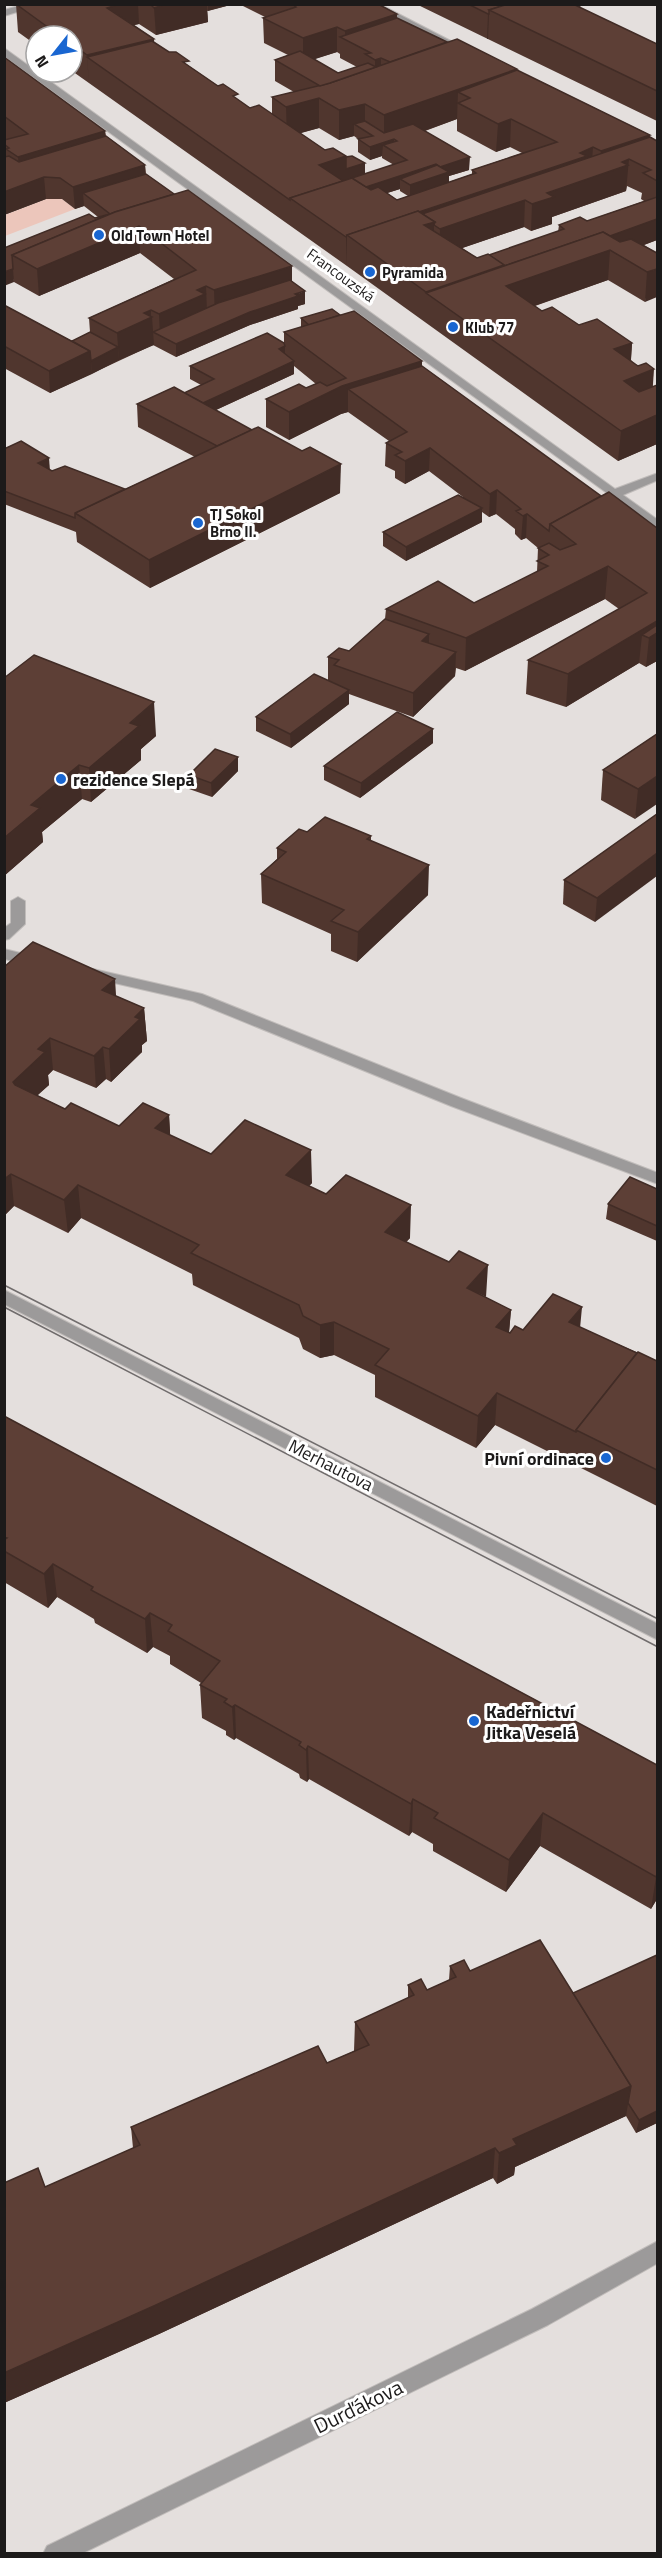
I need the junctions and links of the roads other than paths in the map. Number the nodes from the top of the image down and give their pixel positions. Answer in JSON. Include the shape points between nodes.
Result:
{"nodes":[{"id":1,"x":39,"y":4,"type":"edge"},
{"id":2,"x":371,"y":4,"type":"edge"},
{"id":3,"x":4,"y":13,"type":"edge"},
{"id":4,"x":4,"y":51,"type":"edge"},
{"id":5,"x":477,"y":57,"type":"edge"},
{"id":6,"x":657,"y":476,"type":"edge"},
{"id":7,"x":614,"y":494,"type":"junction"},
{"id":8,"x":657,"y":526,"type":"edge"},
{"id":9,"x":18,"y":902,"type":"dead end"},
{"id":10,"x":4,"y":936,"type":"edge"},
{"id":11,"x":4,"y":954,"type":"edge"},
{"id":12,"x":53,"y":966,"type":"edge"},
{"id":13,"x":83,"y":972,"type":"edge"},
{"id":14,"x":657,"y":1179,"type":"edge"},
{"id":15,"x":4,"y":1296,"type":"edge"},
{"id":16,"x":657,"y":1633,"type":"edge"},
{"id":17,"x":657,"y":2251,"type":"edge"},
{"id":18,"x":55,"y":2553,"type":"edge"}],
"edges":[{"from":1,"to":3,"type":"street"},
{"from":2,"to":5,"type":"street"},
{"from":4,"to":7,"type":"street","name":"Francouzská"},
{"from":6,"to":7,"type":"street"},
{"from":7,"to":8,"type":"street","name":"Francouzská"},
{"from":9,"to":10,"type":"street","via":[[18,924]]},
{"from":11,"to":12,"type":"street"},
{"from":13,"to":14,"type":"street","via":[[196,997]]},
{"from":15,"to":16,"type":"street","name":"Merhautova"},
{"from":17,"to":18,"type":"street","name":"Durďákova","via":[[540,2317]]}]}
